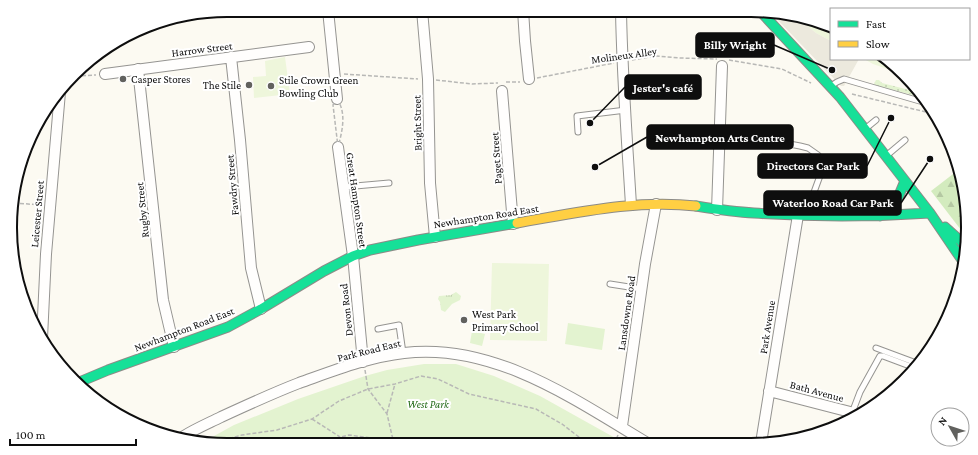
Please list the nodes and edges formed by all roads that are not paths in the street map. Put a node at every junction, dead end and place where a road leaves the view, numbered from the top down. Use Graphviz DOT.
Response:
graph roads {
  1 [pos="329,17"];
  2 [pos="423,17"];
  3 [pos="523,17"];
  4 [pos="621,17"];
  5 [pos="766,17"];
  6 [pos="309,47"];
  7 [pos="231,58"];
  8 [pos="724,62"];
  9 [pos="138,69"];
  10 [pos="104,74"];
  11 [pos="529,80"];
  12 [pos="831,87"];
  13 [pos="502,91"];
  14 [pos="337,99"];
  15 [pos="59,100"];
  16 [pos="919,101"];
  17 [pos="626,110"];
  18 [pos="876,120"];
  19 [pos="864,129"];
  20 [pos="578,132"];
  21 [pos="905,140"];
  22 [pos="779,142"];
  23 [pos="338,147"];
  24 [pos="885,156"];
  25 [pos="905,181"];
  26 [pos="389,183"];
  27 [pos="344,187"];
  28 [pos="656,204"];
  29 [pos="631,205"];
  30 [pos="717,210"];
  31 [pos="930,213"];
  32 [pos="802,215"];
  33 [pos="880,216"];
  34 [pos="513,224"];
  35 [pos="435,237"];
  36 [pos="961,241"];
  37 [pos="959,255"];
  38 [pos="353,256"];
  39 [pos="610,284"];
  40 [pos="642,289"];
  41 [pos="261,310"];
  42 [pos="42,328"];
  43 [pos="378,329"];
  44 [pos="174,347"];
  45 [pos="876,348"];
  46 [pos="403,353"];
  47 [pos="363,362"];
  48 [pos="913,362"];
  49 [pos="909,366"];
  50 [pos="83,380"];
  51 [pos="769,391"];
  52 [pos="856,410"];
  53 [pos="852,412"];
  54 [pos="622,426"];
  55 [pos="188,434"];
  56 [pos="640,438"];
  57 [pos="762,438"];
  1 -- 14 [label="street"];
  2 -- 35 [label="street, Bright Street"];
  3 -- 11 [label="street"];
  4 -- 17 [label="street"];
  5 -- 12 [label="street"];
  6 -- 7 [label="street, Harrow Street"];
  7 -- 9 [label="street, Harrow Street"];
  7 -- 41 [label="street, Fawdry Street"];
  8 -- 30 [label="street"];
  9 -- 10 [label="street, Harrow Street"];
  9 -- 44 [label="street, Rugby Street"];
  12 -- 16 [label="lane"];
  12 -- 19 [label="street"];
  13 -- 34 [label="street, Paget Street"];
  15 -- 42 [label="street, Leicester Street"];
  17 -- 20 [label="lane"];
  17 -- 29 [label="street"];
  18 -- 19 [label="lane"];
  19 -- 24 [label="street"];
  21 -- 24 [label="lane"];
  22 -- 32 [label="lane"];
  23 -- 27 [label="street, Great Hampton Street"];
  24 -- 25 [label="street"];
  25 -- 31 [label="street"];
  25 -- 33 [label="street"];
  26 -- 27 [label="lane"];
  27 -- 38 [label="street, Great Hampton Street"];
  28 -- 29 [label="street, Newhampton Road East"];
  28 -- 30 [label="street, Newhampton Road East"];
  28 -- 40 [label="street, Lansdowne Road"];
  29 -- 34 [label="street, Newhampton Road East"];
  30 -- 32 [label="street, Newhampton Road East"];
  31 -- 33 [label="street, Newhampton Road East"];
  31 -- 36 [label="street"];
  31 -- 37 [label="street"];
  32 -- 33 [label="street, Newhampton Road East"];
  32 -- 51 [label="street, Park Avenue"];
  34 -- 35 [label="street, Newhampton Road East"];
  35 -- 38 [label="street, Newhampton Road East"];
  38 -- 41 [label="street, Newhampton Road East"];
  38 -- 47 [label="street, Devon Road"];
  39 -- 40 [label="lane"];
  40 -- 54 [label="street, Lansdowne Road"];
  41 -- 44 [label="street, Newhampton Road East"];
  43 -- 46 [label="lane"];
  44 -- 50 [label="street, Newhampton Road East"];
  45 -- 48 [label="lane"];
  46 -- 47 [label="street, Park Road East"];
  46 -- 54 [label="street, Park Road East"];
  47 -- 55 [label="street, Park Road East"];
  49 -- 52 [label="lane"];
  51 -- 53 [label="street, Bath Avenue"];
  51 -- 57 [label="street, Park Avenue"];
  54 -- 56 [label="street, Park Road East"];
}
